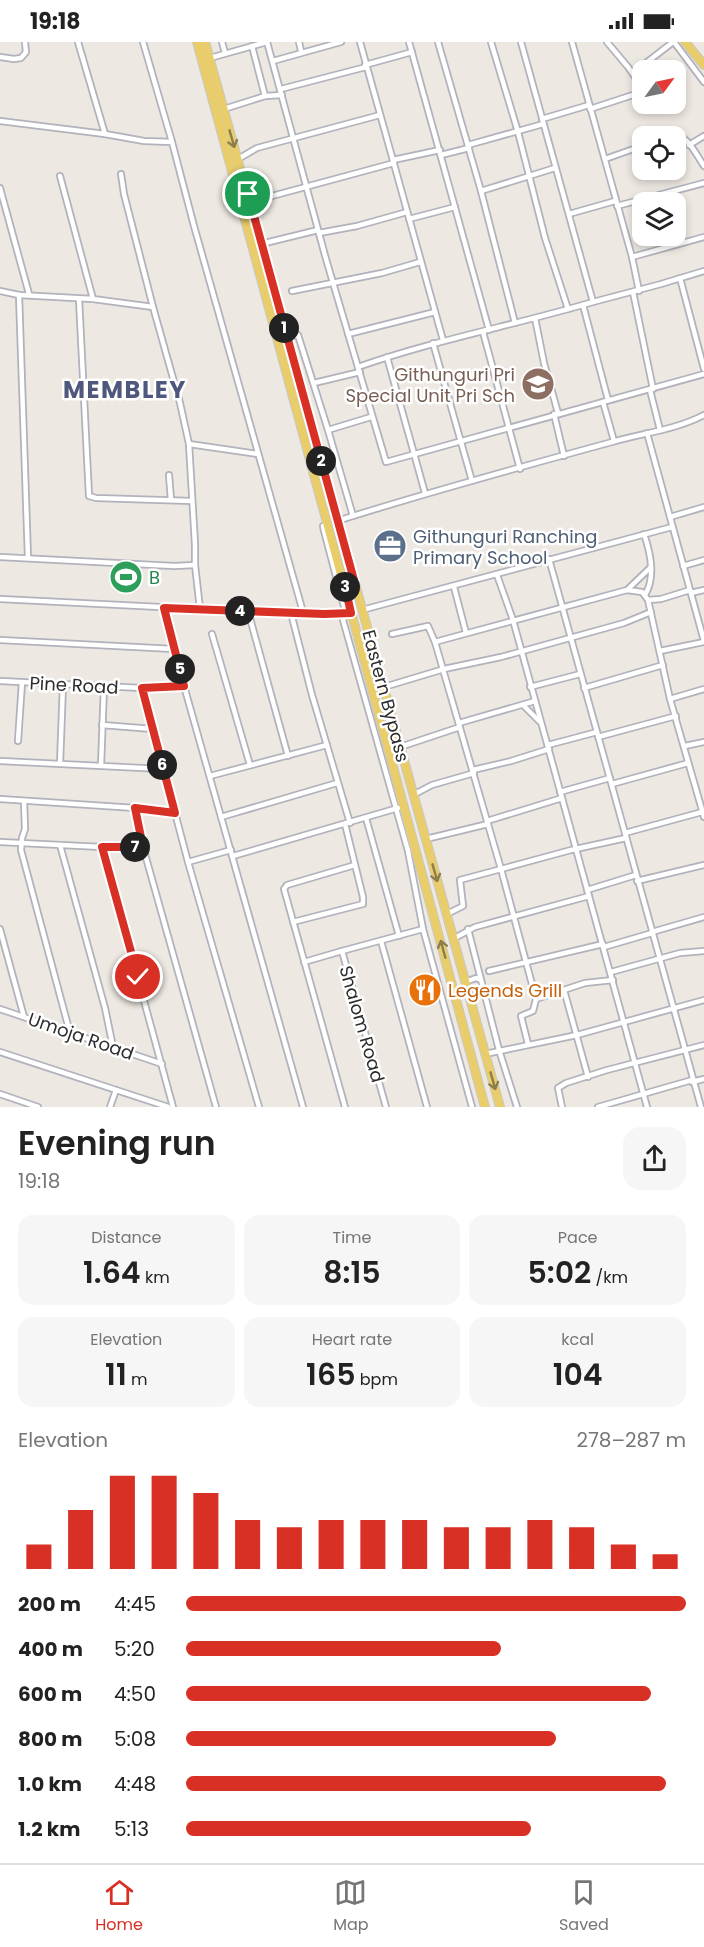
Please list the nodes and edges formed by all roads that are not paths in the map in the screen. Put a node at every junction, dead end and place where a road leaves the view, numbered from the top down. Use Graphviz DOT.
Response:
graph roads {
  1 [pos="26,42"];
  2 [pos="78,42"];
  3 [pos="143,42"];
  4 [pos="197,42"];
  5 [pos="205,42"];
  6 [pos="222,42"];
  7 [pos="267,42"];
  8 [pos="299,42"];
  9 [pos="341,42"];
  10 [pos="360,42"];
  11 [pos="409,42"];
  12 [pos="438,42"];
  13 [pos="491,42"];
  14 [pos="521,42"];
  15 [pos="572,42"];
  16 [pos="606,42"];
  17 [pos="673,42"];
  18 [pos="689,43"];
  19 [pos="252,46"];
  20 [pos="301,51"];
  21 [pos="412,52"];
  22 [pos="225,53"];
  23 [pos="0,57"];
  24 [pos="210,58"];
  25 [pos="650,60"];
  26 [pos="273,61"];
  27 [pos="704,64"];
  28 [pos="366,66"];
  29 [pos="632,72"];
  30 [pos="704,82"];
  31 [pos="281,92"];
  32 [pos="632,95"];
  33 [pos="265,96"];
  34 [pos="589,107"];
  35 [pos="224,109"];
  36 [pos="380,115"];
  37 [pos="0,121"];
  38 [pos="543,121"];
  39 [pos="518,132"];
  40 [pos="105,134"];
  41 [pos="704,136"];
  42 [pos="294,138"];
  43 [pos="686,141"];
  44 [pos="172,142"];
  45 [pos="689,145"];
  46 [pos="468,146"];
  47 [pos="632,150"];
  48 [pos="440,153"];
  49 [pos="238,159"];
  50 [pos="605,159"];
  51 [pos="393,162"];
  52 [pos="704,166"];
  53 [pos="555,168"];
  54 [pos="121,174"];
  55 [pos="60,176"];
  56 [pos="530,176"];
  57 [pos="704,183"];
  58 [pos="307,187"];
  59 [pos="0,188"];
  60 [pos="481,191"];
  61 [pos="250,202"];
  62 [pos="616,203"];
  63 [pos="455,207"];
  64 [pos="407,212"];
  65 [pos="568,214"];
  66 [pos="409,219"];
  67 [pos="319,232"];
  68 [pos="704,237"];
  69 [pos="261,244"];
  70 [pos="633,257"];
  71 [pos="420,262"];
  72 [pos="704,271"];
  73 [pos="680,278"];
  74 [pos="333,283"];
  75 [pos="0,291"];
  76 [pos="292,291"];
  77 [pos="639,291"];
  78 [pos="633,292"];
  79 [pos="29,294"];
  80 [pos="19,295"];
  81 [pos="79,299"];
  82 [pos="93,299"];
  83 [pos="593,302"];
  84 [pos="583,305"];
  85 [pos="153,307"];
  86 [pos="568,309"];
  87 [pos="435,312"];
  88 [pos="535,318"];
  89 [pos="515,323"];
  90 [pos="486,331"];
  91 [pos="348,334"];
  92 [pos="287,338"];
  93 [pos="443,340"];
  94 [pos="433,343"];
  95 [pos="387,357"];
  96 [pos="704,369"];
  97 [pos="359,370"];
  98 [pos="704,374"];
  99 [pos="314,384"];
  100 [pos="652,389"];
  101 [pos="316,391"];
  102 [pos="303,396"];
  103 [pos="605,401"];
  104 [pos="556,414"];
  105 [pos="704,415"];
  106 [pos="372,417"];
  107 [pos="509,428"];
  108 [pos="328,430"];
  109 [pos="660,430"];
  110 [pos="647,433"];
  111 [pos="462,441"];
  112 [pos="614,441"];
  113 [pos="189,444"];
  114 [pos="258,454"];
  115 [pos="414,454"];
  116 [pos="564,456"];
  117 [pos="520,469"];
  118 [pos="169,475"];
  119 [pos="472,481"];
  120 [pos="425,494"];
  121 [pos="171,501"];
  122 [pos="192,501"];
  123 [pos="704,507"];
  124 [pos="353,516"];
  125 [pos="670,517"];
  126 [pos="338,521"];
  127 [pos="329,524"];
  128 [pos="672,527"];
  129 [pos="644,534"];
  130 [pos="0,557"];
  131 [pos="28,558"];
  132 [pos="549,559"];
  133 [pos="704,560"];
  134 [pos="195,565"];
  135 [pos="683,566"];
  136 [pos="651,567"];
  137 [pos="497,575"];
  138 [pos="354,580"];
  139 [pos="344,582"];
  140 [pos="454,587"];
  141 [pos="627,590"];
  142 [pos="704,590"];
  143 [pos="690,592"];
  144 [pos="647,597"];
  145 [pos="0,599"];
  146 [pos="562,606"];
  147 [pos="164,608"];
  148 [pos="200,609"];
  149 [pos="362,610"];
  150 [pos="248,611"];
  151 [pos="303,612"];
  152 [pos="651,612"];
  153 [pos="291,613"];
  154 [pos="349,613"];
  155 [pos="513,620"];
  156 [pos="466,633"];
  157 [pos="212,634"];
  158 [pos="392,634"];
  159 [pos="570,637"];
  160 [pos="0,640"];
  161 [pos="435,642"];
  162 [pos="704,642"];
  163 [pos="174,649"];
  164 [pos="660,651"];
  165 [pos="521,652"];
  166 [pos="663,665"];
  167 [pos="444,669"];
  168 [pos="580,674"];
  169 [pos="370,679"];
  170 [pos="0,681"];
  171 [pos="360,681"];
  172 [pos="22,682"];
  173 [pos="63,684"];
  174 [pos="104,686"];
  175 [pos="184,686"];
  176 [pos="384,687"];
  177 [pos="530,687"];
  178 [pos="142,688"];
  179 [pos="584,688"];
  180 [pos="704,689"];
  181 [pos="670,699"];
  182 [pos="534,701"];
  183 [pos="523,705"];
  184 [pos="676,716"];
  185 [pos="541,723"];
  186 [pos="102,725"];
  187 [pos="460,725"];
  188 [pos="153,729"];
  189 [pos="598,735"];
  190 [pos="18,741"];
  191 [pos="704,742"];
  192 [pos="327,745"];
  193 [pos="685,746"];
  194 [pos="400,747"];
  195 [pos="548,747"];
  196 [pos="288,756"];
  197 [pos="0,761"];
  198 [pos="688,763"];
  199 [pos="60,764"];
  200 [pos="250,765"];
  201 [pos="101,766"];
  202 [pos="163,769"];
  203 [pos="473,772"];
  204 [pos="210,776"];
  205 [pos="610,778"];
  206 [pos="337,783"];
  207 [pos="612,784"];
  208 [pos="704,790"];
  209 [pos="560,792"];
  210 [pos="697,792"];
  211 [pos="413,795"];
  212 [pos="562,798"];
  213 [pos="0,799"];
  214 [pos="24,801"];
  215 [pos="405,806"];
  216 [pos="135,808"];
  217 [pos="396,808"];
  218 [pos="175,813"];
  219 [pos="703,814"];
  220 [pos="221,817"];
  221 [pos="366,818"];
  222 [pos="487,822"];
  223 [pos="347,824"];
  224 [pos="625,836"];
  225 [pos="426,840"];
  226 [pos="0,842"];
  227 [pos="21,844"];
  228 [pos="60,845"];
  229 [pos="102,847"];
  230 [pos="143,847"];
  231 [pos="575,849"];
  232 [pos="231,850"];
  233 [pos="233,856"];
  234 [pos="188,862"];
  235 [pos="355,865"];
  236 [pos="704,865"];
  237 [pos="501,869"];
  238 [pos="636,875"];
  239 [pos="637,882"];
  240 [pos="587,890"];
  241 [pos="589,896"];
  242 [pos="447,914"];
  243 [pos="515,915"];
  244 [pos="704,916"];
  245 [pos="293,922"];
  246 [pos="0,929"];
  247 [pos="423,929"];
  248 [pos="468,929"];
  249 [pos="652,932"];
  250 [pos="399,936"];
  251 [pos="453,939"];
  252 [pos="381,941"];
  253 [pos="603,946"];
  254 [pos="342,951"];
  255 [pos="704,951"];
  256 [pos="660,958"];
  257 [pos="304,962"];
  258 [pos="526,962"];
  259 [pos="489,971"];
  260 [pos="611,972"];
  261 [pos="481,980"];
  262 [pos="613,980"];
  263 [pos="465,982"];
  264 [pos="484,990"];
  265 [pos="564,990"];
  266 [pos="455,995"];
  267 [pos="441,998"];
  268 [pos="470,999"];
  269 [pos="536,999"];
  270 [pos="704,1000"];
  271 [pos="673,1008"];
  272 [pos="0,1009"];
  273 [pos="24,1017"];
  274 [pos="623,1022"];
  275 [pos="70,1033"];
  276 [pos="577,1035"];
  277 [pos="528,1044"];
  278 [pos="704,1045"];
  279 [pos="113,1047"];
  280 [pos="499,1050"];
  281 [pos="684,1051"];
  282 [pos="0,1052"];
  283 [pos="485,1054"];
  284 [pos="634,1063"];
  285 [pos="162,1064"];
  286 [pos="588,1077"];
  287 [pos="704,1079"];
  288 [pos="692,1081"];
  289 [pos="116,1089"];
  290 [pos="0,1094"];
  291 [pos="643,1094"];
  292 [pos="38,1107"];
  293 [pos="110,1107"];
  294 [pos="168,1107"];
  295 [pos="173,1107"];
  296 [pos="216,1107"];
  297 [pos="259,1107"];
  298 [pos="303,1107"];
  299 [pos="345,1107"];
  300 [pos="386,1107"];
  301 [pos="427,1107"];
  302 [pos="472,1107"];
  303 [pos="486,1107"];
  304 [pos="500,1107"];
  305 [pos="517,1107"];
  306 [pos="562,1107"];
  307 [pos="598,1107"];
  308 [pos="647,1107"];
  309 [pos="701,1107"];
  1 -- 23 [label="street"];
  2 -- 40 [label="street"];
  3 -- 44 [label="street"];
  4 -- 127 [label="main road, Eastern Bypass"];
  5 -- 24 [label="main road, Eastern Bypass"];
  6 -- 22 [label="street"];
  7 -- 19 [label="street"];
  7 -- 26 [label="street"];
  8 -- 20 [label="street"];
  9 -- 20 [label="street"];
  10 -- 28 [label="street"];
  11 -- 21 [label="street"];
  12 -- 46 [label="street"];
  13 -- 39 [label="street"];
  14 -- 38 [label="street"];
  15 -- 34 [label="street"];
  16 -- 29 [label="street"];
  17 -- 25 [label="street"];
  17 -- 30 [label="street"];
  18 -- 27 [label="main road"];
  19 -- 22 [label="street"];
  19 -- 33 [label="street"];
  20 -- 26 [label="street"];
  21 -- 28 [label="street"];
  21 -- 48 [label="street"];
  22 -- 24 [label="street"];
  24 -- 35 [label="main road, Eastern Bypass"];
  26 -- 31 [label="street"];
  28 -- 31 [label="street"];
  28 -- 36 [label="street"];
  31 -- 33 [label="street"];
  31 -- 42 [label="street"];
  32 -- 34 [label="street"];
  33 -- 35 [label="street"];
  34 -- 38 [label="street"];
  34 -- 50 [label="street"];
  35 -- 49 [label="main road, Eastern Bypass, one-way"];
  36 -- 42 [label="street"];
  36 -- 51 [label="street"];
  37 -- 40 [label="street"];
  38 -- 39 [label="street"];
  38 -- 53 [label="street"];
  39 -- 46 [label="street"];
  39 -- 56 [label="street"];
  40 -- 44 [label="street"];
  41 -- 45 [label="street"];
  42 -- 49 [label="street"];
  42 -- 58 [label="street"];
  43 -- 45 [label="street"];
  44 -- 114 [label="street"];
  45 -- 52 [label="street"];
  46 -- 48 [label="street"];
  46 -- 60 [label="street"];
  47 -- 50 [label="street"];
  48 -- 51 [label="street"];
  48 -- 63 [label="street"];
  49 -- 61 [label="main road, Eastern Bypass"];
  50 -- 62 [label="street"];
  51 -- 58 [label="street"];
  51 -- 64 [label="street"];
  53 -- 56 [label="street"];
  53 -- 65 [label="street"];
  54 -- 85 [label="street"];
  55 -- 82 [label="street"];
  56 -- 60 [label="street"];
  56 -- 86 [label="street"];
  57 -- 62 [label="street"];
  58 -- 61 [label="street"];
  58 -- 67 [label="street"];
  59 -- 79 [label="street"];
  60 -- 89 [label="street"];
  61 -- 69 [label="main road, Eastern Bypass"];
  62 -- 65 [label="street"];
  62 -- 70 [label="street"];
  63 -- 66 [label="street"];
  63 -- 90 [label="street"];
  64 -- 66 [label="street"];
  64 -- 67 [label="street"];
  65 -- 83 [label="street"];
  66 -- 71 [label="street"];
  67 -- 69 [label="street"];
  67 -- 74 [label="street"];
  68 -- 70 [label="street"];
  69 -- 92 [label="main road, Eastern Bypass"];
  70 -- 77 [label="street"];
  71 -- 74 [label="street"];
  71 -- 87 [label="street"];
  72 -- 73 [label="street"];
  73 -- 77 [label="street"];
  73 -- 96 [label="street"];
  74 -- 76 [label="street"];
  74 -- 91 [label="street"];
  75 -- 80 [label="street"];
  77 -- 78 [label="street"];
  78 -- 83 [label="street"];
  78 -- 100 [label="street"];
  79 -- 80 [label="street"];
  79 -- 81 [label="street"];
  80 -- 131 [label="street"];
  81 -- 82 [label="street"];
  81 -- 121 [label="street"];
  82 -- 85 [label="street"];
  83 -- 84 [label="street"];
  84 -- 86 [label="street"];
  84 -- 103 [label="street"];
  85 -- 113 [label="street"];
  86 -- 88 [label="street"];
  87 -- 91 [label="street"];
  87 -- 93 [label="street"];
  88 -- 89 [label="street"];
  88 -- 104 [label="street"];
  89 -- 90 [label="street"];
  90 -- 93 [label="street"];
  90 -- 107 [label="street"];
  91 -- 97 [label="street"];
  92 -- 99 [label="street"];
  92 -- 102 [label="main road, Eastern Bypass"];
  93 -- 94 [label="street"];
  94 -- 95 [label="street"];
  94 -- 111 [label="street"];
  95 -- 97 [label="street"];
  95 -- 115 [label="street"];
  97 -- 99 [label="street"];
  97 -- 106 [label="street"];
  98 -- 100 [label="street"];
  99 -- 101 [label="street"];
  100 -- 103 [label="street"];
  100 -- 109 [label="street"];
  101 -- 102 [label="street"];
  101 -- 108 [label="street"];
  102 -- 126 [label="main road, Eastern Bypass"];
  103 -- 104 [label="street"];
  103 -- 112 [label="street"];
  104 -- 107 [label="street"];
  104 -- 116 [label="street"];
  105 -- 109 [label="street"];
  106 -- 108 [label="street"];
  106 -- 115 [label="street"];
  107 -- 111 [label="street"];
  107 -- 117 [label="street"];
  108 -- 124 [label="street"];
  109 -- 110 [label="street"];
  110 -- 112 [label="street"];
  110 -- 125 [label="street"];
  111 -- 115 [label="street"];
  111 -- 119 [label="street"];
  112 -- 116 [label="street"];
  113 -- 114 [label="street"];
  113 -- 122 [label="street"];
  114 -- 151 [label="street"];
  115 -- 120 [label="street"];
  116 -- 117 [label="street"];
  117 -- 119 [label="street"];
  118 -- 121 [label="street"];
  119 -- 120 [label="street"];
  120 -- 124 [label="street"];
  121 -- 122 [label="street"];
  122 -- 134 [label="street"];
  123 -- 125 [label="street"];
  124 -- 126 [label="street"];
  125 -- 128 [label="street"];
  126 -- 138 [label="main road, Eastern Bypass"];
  127 -- 139 [label="main road, Eastern Bypass"];
  127 -- 154 [label="street"];
  128 -- 129 [label="street"];
  128 -- 135 [label="street"];
  129 -- 132 [label="street"];
  129 -- 136 [label="street"];
  130 -- 131 [label="street"];
  131 -- 134 [label="street"];
  132 -- 137 [label="street"];
  132 -- 146 [label="street"];
  133 -- 135 [label="street"];
  134 -- 148 [label="street"];
  135 -- 143 [label="street"];
  136 -- 141 [label="street"];
  136 -- 144 [label="street"];
  137 -- 140 [label="street"];
  137 -- 155 [label="street"];
  138 -- 139 [label="main road"];
  138 -- 149 [label="main road, Eastern Bypass"];
  139 -- 154 [label="main road, Eastern Bypass"];
  140 -- 149 [label="street"];
  140 -- 156 [label="street"];
  141 -- 144 [label="street"];
  141 -- 146 [label="street"];
  142 -- 143 [label="street"];
  143 -- 144 [label="street"];
  143 -- 162 [label="street"];
  144 -- 152 [label="street"];
  145 -- 147 [label="street"];
  146 -- 155 [label="street"];
  146 -- 159 [label="street"];
  147 -- 148 [label="street"];
  147 -- 163 [label="street"];
  148 -- 150 [label="street"];
  149 -- 176 [label="main road, Eastern Bypass"];
  150 -- 153 [label="street"];
  150 -- 196 [label="street"];
  151 -- 153 [label="street"];
  151 -- 154 [label="street"];
  152 -- 159 [label="street"];
  152 -- 164 [label="street"];
  153 -- 192 [label="street"];
  154 -- 169 [label="main road, Eastern Bypass"];
  154 -- 171 [label="street"];
  155 -- 156 [label="street"];
  155 -- 165 [label="street"];
  156 -- 161 [label="street"];
  157 -- 200 [label="street"];
  158 -- 161 [label="street"];
  159 -- 165 [label="street"];
  159 -- 168 [label="street"];
  160 -- 163 [label="street"];
  161 -- 167 [label="street"];
  162 -- 164 [label="street"];
  163 -- 175 [label="street"];
  164 -- 166 [label="street"];
  165 -- 167 [label="street"];
  165 -- 177 [label="street"];
  166 -- 179 [label="street"];
  166 -- 181 [label="street"];
  167 -- 176 [label="street"];
  167 -- 187 [label="street"];
  168 -- 177 [label="street"];
  168 -- 179 [label="street"];
  169 -- 171 [label="street"];
  169 -- 215 [label="main road, Eastern Bypass"];
  170 -- 172 [label="street, Pine Road"];
  171 -- 217 [label="street"];
  172 -- 173 [label="street, Pine Road"];
  172 -- 190 [label="street"];
  173 -- 174 [label="street, Pine Road"];
  173 -- 199 [label="street"];
  174 -- 178 [label="street, Pine Road"];
  174 -- 186 [label="street"];
  175 -- 178 [label="street, Pine Road"];
  175 -- 204 [label="street"];
  176 -- 194 [label="main road, Eastern Bypass"];
  177 -- 182 [label="street"];
  178 -- 188 [label="street"];
  179 -- 189 [label="street"];
  180 -- 181 [label="street"];
  181 -- 184 [label="street"];
  182 -- 183 [label="street"];
  182 -- 185 [label="street"];
  183 -- 185 [label="street"];
  183 -- 187 [label="street"];
  184 -- 189 [label="street"];
  184 -- 193 [label="street"];
  185 -- 195 [label="street"];
  186 -- 188 [label="street"];
  186 -- 201 [label="street"];
  187 -- 194 [label="street"];
  187 -- 203 [label="street"];
  188 -- 202 [label="street"];
  189 -- 195 [label="street"];
  189 -- 205 [label="street"];
  191 -- 193 [label="street"];
  192 -- 196 [label="street"];
  192 -- 206 [label="street"];
  193 -- 198 [label="street"];
  194 -- 211 [label="main road, Eastern Bypass"];
  195 -- 203 [label="street"];
  195 -- 209 [label="street"];
  196 -- 200 [label="street"];
  197 -- 199 [label="street"];
  198 -- 207 [label="street"];
  198 -- 210 [label="street"];
  199 -- 201 [label="street"];
  200 -- 204 [label="street"];
  201 -- 202 [label="street"];
  202 -- 218 [label="street"];
  203 -- 211 [label="street"];
  203 -- 222 [label="street"];
  204 -- 220 [label="street"];
  205 -- 207 [label="street"];
  205 -- 209 [label="street"];
  206 -- 220 [label="street"];
  206 -- 223 [label="street"];
  207 -- 224 [label="street"];
  208 -- 210 [label="street"];
  209 -- 212 [label="street"];
  210 -- 219 [label="street"];
  211 -- 225 [label="main road, Eastern Bypass"];
  212 -- 222 [label="street"];
  212 -- 231 [label="street"];
  213 -- 214 [label="street"];
  214 -- 216 [label="street"];
  214 -- 227 [label="street"];
  215 -- 217 [label="street"];
  266 -- 215 [label="main road, Eastern Bypass, one-way"];
  216 -- 218 [label="street"];
  216 -- 230 [label="street"];
  217 -- 221 [label="street"];
  217 -- 247 [label="street"];
  218 -- 234 [label="street"];
  219 -- 224 [label="street"];
  220 -- 232 [label="street"];
  221 -- 223 [label="street"];
  221 -- 250 [label="street"];
  222 -- 225 [label="street"];
  222 -- 237 [label="street"];
  223 -- 233 [label="street"];
  223 -- 235 [label="street"];
  224 -- 231 [label="street"];
  224 -- 238 [label="street"];
  225 -- 242 [label="main road, Eastern Bypass, one-way"];
  226 -- 227 [label="street"];
  227 -- 228 [label="street"];
  227 -- 275 [label="street"];
  228 -- 229 [label="street"];
  228 -- 279 [label="street"];
  229 -- 230 [label="street"];
  229 -- 285 [label="street"];
  230 -- 296 [label="street"];
  231 -- 237 [label="street"];
  231 -- 240 [label="street"];
  232 -- 233 [label="street"];
  232 -- 234 [label="street"];
  233 -- 298 [label="street"];
  234 -- 297 [label="street"];
  235 -- 245 [label="street"];
  235 -- 245 [label="street"];
  236 -- 239 [label="street"];
  237 -- 242 [label="street"];
  237 -- 243 [label="street"];
  238 -- 239 [label="street"];
  238 -- 240 [label="street"];
  239 -- 249 [label="street"];
  240 -- 241 [label="street"];
  241 -- 243 [label="street"];
  241 -- 253 [label="street"];
  242 -- 251 [label="main road, Eastern Bypass"];
  243 -- 248 [label="street"];
  243 -- 258 [label="street"];
  244 -- 249 [label="street"];
  245 -- 257 [label="street"];
  246 -- 273 [label="street"];
  247 -- 250 [label="street, Shalom Road"];
  247 -- 267 [label="street"];
  248 -- 251 [label="street"];
  248 -- 261 [label="street"];
  249 -- 253 [label="street"];
  249 -- 256 [label="street"];
  250 -- 252 [label="street, Shalom Road"];
  251 -- 263 [label="main road, Eastern Bypass"];
  252 -- 254 [label="street, Shalom Road"];
  252 -- 301 [label="street"];
  253 -- 258 [label="street"];
  253 -- 260 [label="street"];
  254 -- 257 [label="street"];
  254 -- 300 [label="street, Shalom Road"];
  255 -- 256 [label="street"];
  256 -- 260 [label="street"];
  256 -- 271 [label="street"];
  257 -- 299 [label="street"];
  258 -- 259 [label="street"];
  258 -- 269 [label="street"];
  260 -- 262 [label="street"];
  261 -- 263 [label="street"];
  261 -- 264 [label="street"];
  262 -- 265 [label="street"];
  262 -- 274 [label="street"];
  263 -- 268 [label="main road, Eastern Bypass"];
  264 -- 268 [label="street"];
  264 -- 280 [label="street"];
  265 -- 269 [label="street"];
  265 -- 276 [label="street"];
  266 -- 267 [label="street"];
  266 -- 303 [label="main road, Eastern Bypass"];
  267 -- 302 [label="street"];
  268 -- 283 [label="main road, Eastern Bypass"];
  269 -- 277 [label="street"];
  270 -- 271 [label="street"];
  271 -- 274 [label="street"];
  271 -- 281 [label="street"];
  272 -- 273 [label="street, Umoja Road"];
  273 -- 275 [label="street, Umoja Road"];
  274 -- 276 [label="street"];
  274 -- 284 [label="street"];
  275 -- 279 [label="street, Umoja Road"];
  276 -- 277 [label="street"];
  276 -- 286 [label="street"];
  277 -- 280 [label="street"];
  278 -- 281 [label="street"];
  279 -- 285 [label="street, Umoja Road"];
  280 -- 283 [label="street"];
  280 -- 305 [label="street"];
  281 -- 284 [label="street"];
  281 -- 288 [label="street"];
  282 -- 289 [label="street"];
  283 -- 304 [label="main road, Eastern Bypass, one-way"];
  284 -- 286 [label="street"];
  284 -- 291 [label="street"];
  285 -- 295 [label="street"];
  286 -- 306 [label="street"];
  287 -- 288 [label="street"];
  288 -- 291 [label="street"];
  288 -- 309 [label="street"];
  289 -- 293 [label="street"];
  289 -- 294 [label="street"];
  290 -- 292 [label="street"];
  291 -- 307 [label="street"];
  291 -- 308 [label="street"];
}
